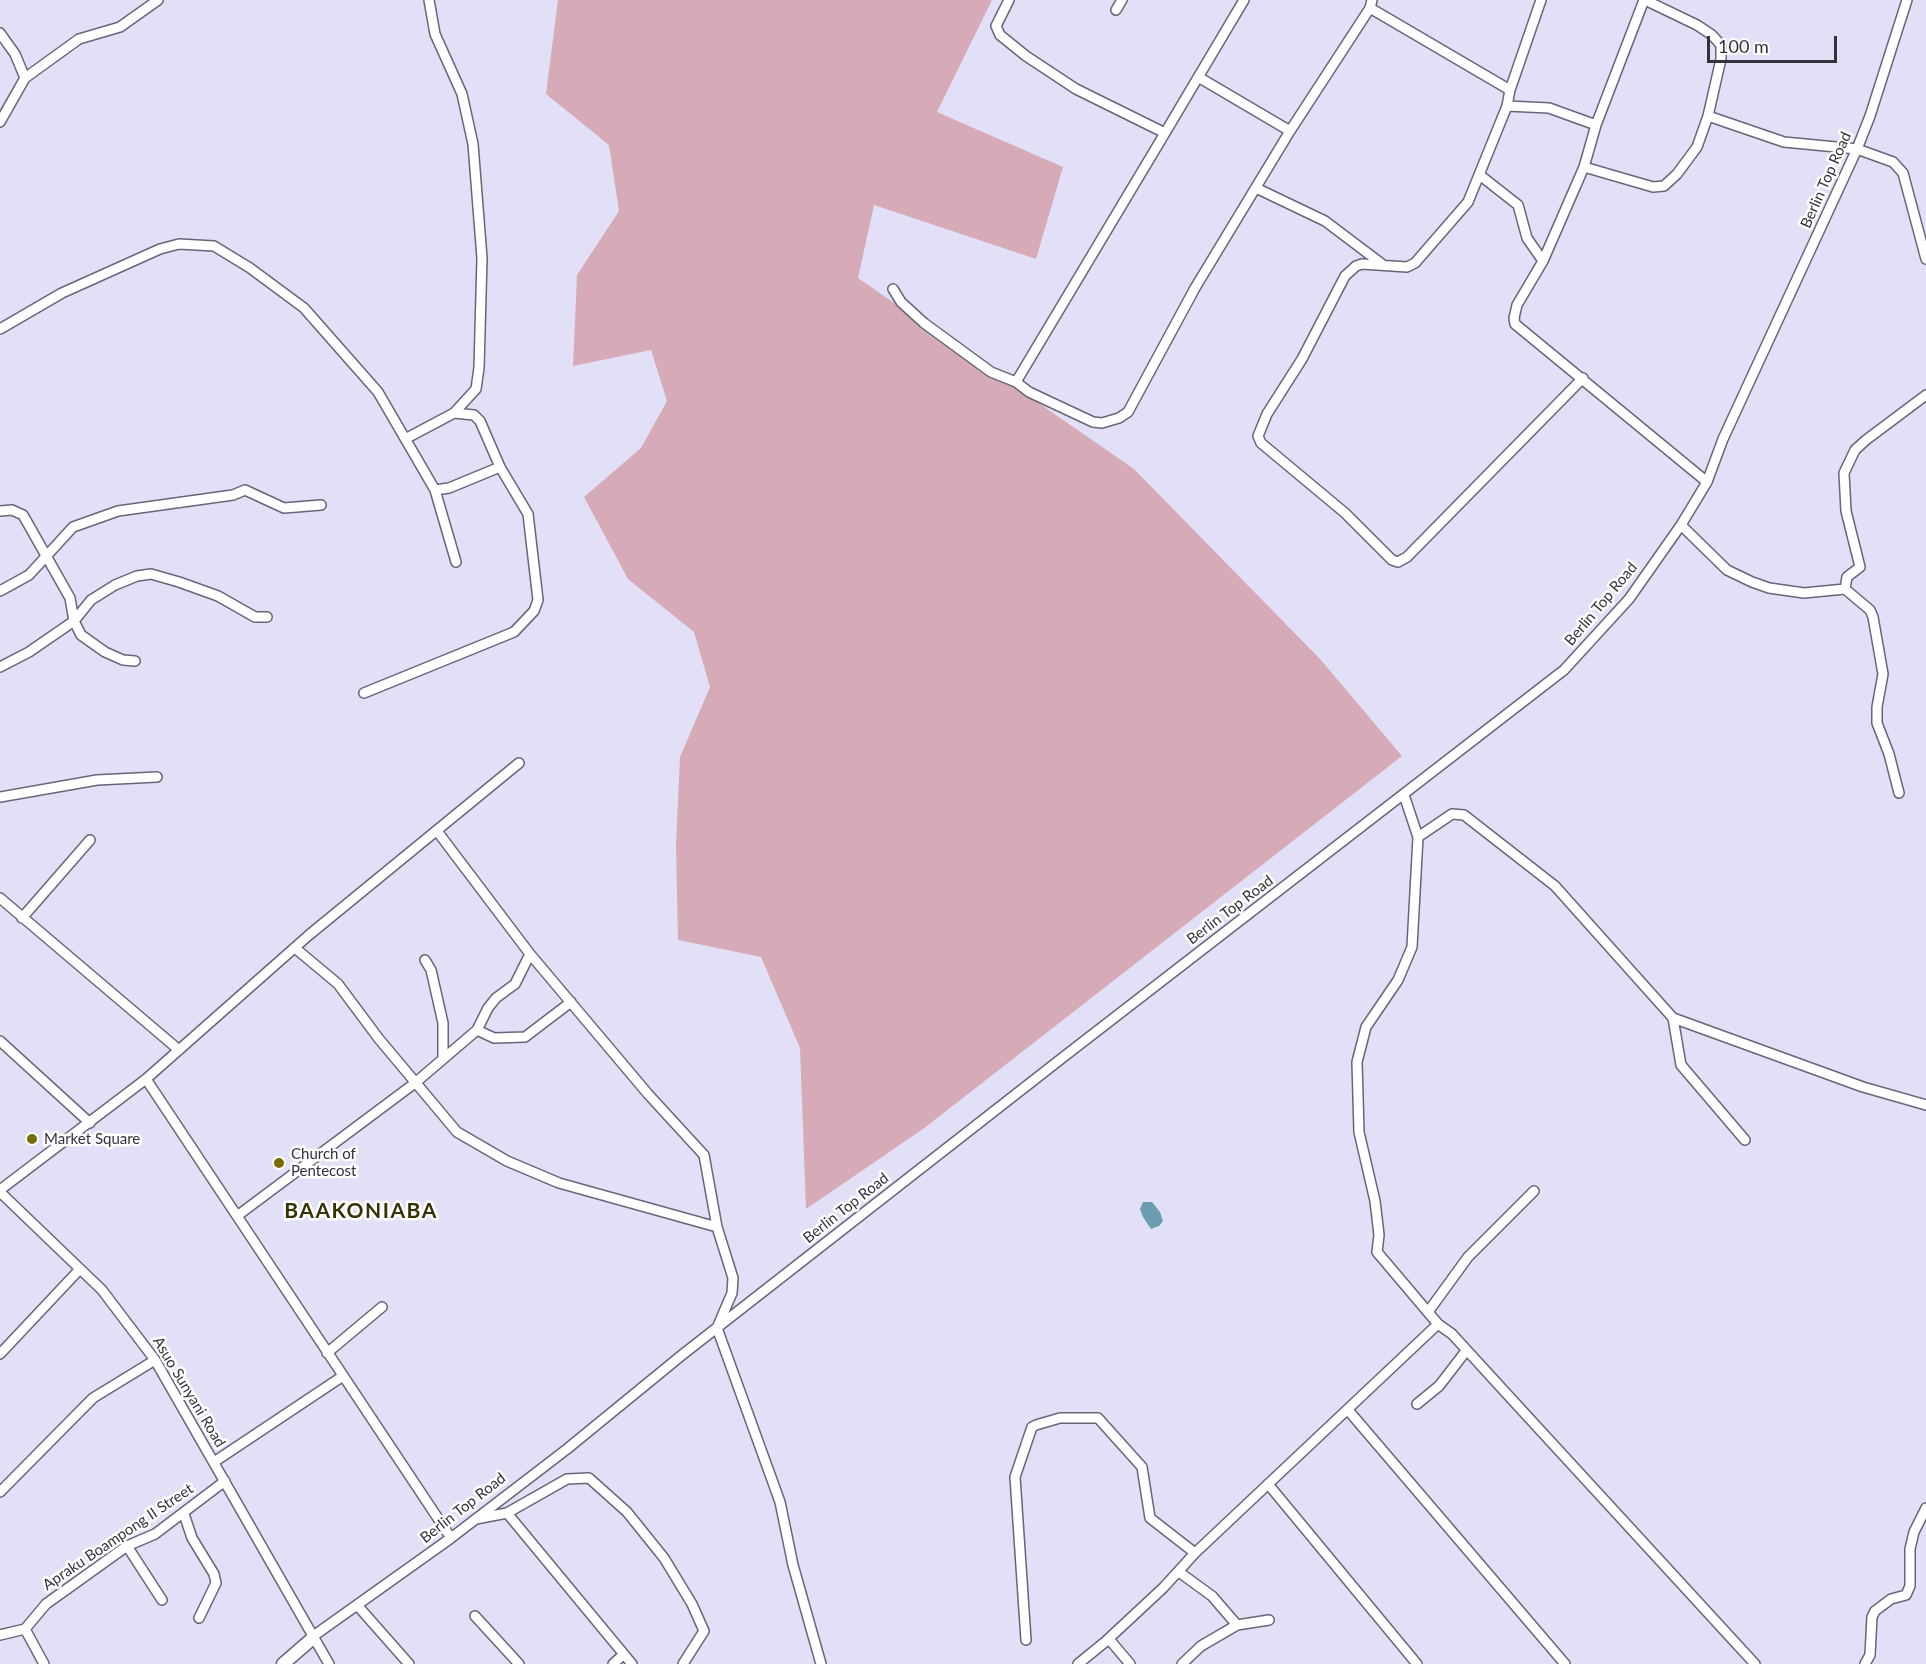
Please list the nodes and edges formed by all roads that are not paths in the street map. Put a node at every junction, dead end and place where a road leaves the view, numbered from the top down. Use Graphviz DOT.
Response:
graph roads {
  1 [pos="158,0"];
  2 [pos="429,0"];
  3 [pos="1009,0"];
  4 [pos="1122,0"];
  5 [pos="1244,0"];
  6 [pos="1541,0"];
  7 [pos="1644,0"];
  8 [pos="1907,0"];
  9 [pos="1371,4"];
  10 [pos="1116,10"];
  11 [pos="0,33"];
  12 [pos="25,78"];
  13 [pos="1200,78"];
  14 [pos="1510,90"];
  15 [pos="1507,106"];
  16 [pos="1708,116"];
  17 [pos="0,122"];
  18 [pos="1596,125"];
  19 [pos="1290,131"];
  20 [pos="1165,133"];
  21 [pos="1857,149"];
  22 [pos="1584,166"];
  23 [pos="1481,176"];
  24 [pos="1256,188"];
  25 [pos="1926,260"];
  26 [pos="1543,261"];
  27 [pos="1382,264"];
  28 [pos="893,289"];
  29 [pos="0,329"];
  30 [pos="1583,378"];
  31 [pos="1017,382"];
  32 [pos="1926,395"];
  33 [pos="454,412"];
  34 [pos="407,438"];
  35 [pos="500,467"];
  36 [pos="1707,482"];
  37 [pos="435,490"];
  38 [pos="321,505"];
  39 [pos="0,511"];
  40 [pos="1681,525"];
  41 [pos="45,557"];
  42 [pos="456,562"];
  43 [pos="1845,589"];
  44 [pos="0,591"];
  45 [pos="267,617"];
  46 [pos="74,621"];
  47 [pos="135,661"];
  48 [pos="0,667"];
  49 [pos="364,693"];
  50 [pos="519,762"];
  51 [pos="157,777"];
  52 [pos="1899,793"];
  53 [pos="1404,795"];
  54 [pos="0,797"];
  55 [pos="437,831"];
  56 [pos="1418,837"];
  57 [pos="90,840"];
  58 [pos="0,898"];
  59 [pos="22,918"];
  60 [pos="295,948"];
  61 [pos="530,954"];
  62 [pos="425,960"];
  63 [pos="571,1002"];
  64 [pos="1673,1018"];
  65 [pos="477,1030"];
  66 [pos="0,1041"];
  67 [pos="179,1050"];
  68 [pos="443,1057"];
  69 [pos="146,1079"];
  70 [pos="415,1083"];
  71 [pos="1926,1105"];
  72 [pos="90,1123"];
  73 [pos="1746,1140"];
  74 [pos="0,1191"];
  75 [pos="1534,1191"];
  76 [pos="237,1216"];
  77 [pos="717,1227"];
  78 [pos="80,1269"];
  79 [pos="382,1307"];
  80 [pos="1428,1312"];
  81 [pos="1438,1324"];
  82 [pos="717,1328"];
  83 [pos="1466,1351"];
  84 [pos="327,1353"];
  85 [pos="0,1354"];
  86 [pos="155,1360"];
  87 [pos="343,1376"];
  88 [pos="1417,1404"];
  89 [pos="1348,1410"];
  90 [pos="214,1462"];
  91 [pos="225,1481"];
  92 [pos="1268,1484"];
  93 [pos="0,1492"];
  94 [pos="1926,1508"];
  95 [pos="507,1513"];
  96 [pos="184,1514"];
  97 [pos="474,1519"];
  98 [pos="1926,1524"];
  99 [pos="1914,1532"];
  100 [pos="451,1538"];
  101 [pos="127,1546"];
  102 [pos="1195,1553"];
  103 [pos="1179,1572"];
  104 [pos="162,1600"];
  105 [pos="357,1605"];
  106 [pos="475,1616"];
  107 [pos="199,1618"];
  108 [pos="1269,1620"];
  109 [pos="1237,1625"];
  110 [pos="25,1629"];
  111 [pos="0,1635"];
  112 [pos="313,1638"];
  113 [pos="1109,1639"];
  114 [pos="1026,1640"];
  115 [pos="623,1655"];
  116 [pos="44,1664"];
  117 [pos="284,1664"];
  118 [pos="329,1664"];
  119 [pos="409,1664"];
  120 [pos="519,1664"];
  121 [pos="613,1664"];
  122 [pos="632,1664"];
  123 [pos="683,1664"];
  124 [pos="821,1664"];
  125 [pos="1077,1664"];
  126 [pos="1131,1664"];
  127 [pos="1182,1664"];
  128 [pos="1417,1664"];
  129 [pos="1565,1664"];
  130 [pos="1755,1664"];
  131 [pos="1865,1664"];
  1 -- 12 [label="street"];
  2 -- 33 [label="street"];
  3 -- 20 [label="street"];
  4 -- 10 [label="street"];
  5 -- 13 [label="street"];
  6 -- 14 [label="street"];
  7 -- 16 [label="street"];
  7 -- 18 [label="street"];
  8 -- 21 [label="street, Berlin Top Road"];
  9 -- 14 [label="street"];
  9 -- 19 [label="street"];
  11 -- 12 [label="street"];
  12 -- 17 [label="street"];
  13 -- 19 [label="street"];
  13 -- 20 [label="street"];
  14 -- 15 [label="street"];
  15 -- 18 [label="street"];
  15 -- 23 [label="street"];
  16 -- 21 [label="street"];
  16 -- 22 [label="street"];
  18 -- 22 [label="street"];
  19 -- 24 [label="street"];
  20 -- 31 [label="street"];
  21 -- 25 [label="street"];
  21 -- 36 [label="street, Berlin Top Road"];
  22 -- 26 [label="street"];
  23 -- 26 [label="street"];
  23 -- 27 [label="street"];
  24 -- 27 [label="street"];
  24 -- 31 [label="street"];
  26 -- 30 [label="street"];
  27 -- 30 [label="street"];
  28 -- 31 [label="street"];
  29 -- 34 [label="street"];
  30 -- 36 [label="street"];
  32 -- 43 [label="street"];
  33 -- 34 [label="street"];
  33 -- 35 [label="street"];
  34 -- 37 [label="street"];
  35 -- 37 [label="street"];
  35 -- 49 [label="street"];
  36 -- 40 [label="street, Berlin Top Road"];
  37 -- 42 [label="street"];
  38 -- 41 [label="street"];
  39 -- 41 [label="street"];
  40 -- 43 [label="street"];
  40 -- 53 [label="street, Berlin Top Road"];
  41 -- 44 [label="street"];
  41 -- 46 [label="street"];
  43 -- 52 [label="street"];
  45 -- 46 [label="street"];
  46 -- 47 [label="street"];
  46 -- 48 [label="street"];
  50 -- 55 [label="street"];
  51 -- 54 [label="street"];
  53 -- 56 [label="street"];
  53 -- 82 [label="street, Berlin Top Road"];
  55 -- 60 [label="street"];
  55 -- 61 [label="street"];
  56 -- 64 [label="street"];
  56 -- 80 [label="street"];
  57 -- 59 [label="street"];
  58 -- 59 [label="street"];
  59 -- 67 [label="street"];
  60 -- 67 [label="street"];
  60 -- 70 [label="street"];
  61 -- 63 [label="street"];
  61 -- 65 [label="street"];
  62 -- 68 [label="street"];
  63 -- 65 [label="street"];
  63 -- 77 [label="street"];
  64 -- 71 [label="street"];
  64 -- 73 [label="street"];
  65 -- 68 [label="street"];
  66 -- 72 [label="street"];
  67 -- 69 [label="street"];
  68 -- 70 [label="street"];
  69 -- 72 [label="street"];
  69 -- 76 [label="street"];
  70 -- 76 [label="street"];
  70 -- 77 [label="street"];
  72 -- 74 [label="street"];
  74 -- 78 [label="street, Asuo Sunyani Road"];
  75 -- 80 [label="street"];
  76 -- 84 [label="street"];
  77 -- 82 [label="street"];
  78 -- 85 [label="street"];
  78 -- 86 [label="street, Asuo Sunyani Road"];
  79 -- 84 [label="street"];
  80 -- 81 [label="street"];
  81 -- 83 [label="street"];
  81 -- 89 [label="street"];
  82 -- 97 [label="street, Berlin Top Road"];
  82 -- 124 [label="street"];
  83 -- 88 [label="street"];
  83 -- 130 [label="street"];
  84 -- 87 [label="street"];
  86 -- 90 [label="street, Asuo Sunyani Road"];
  86 -- 93 [label="street"];
  87 -- 90 [label="street"];
  87 -- 100 [label="street"];
  89 -- 92 [label="street"];
  89 -- 129 [label="street"];
  90 -- 91 [label="street, Asuo Sunyani Road"];
  91 -- 96 [label="street, Apraku Boampong II Street"];
  91 -- 112 [label="street, Asuo Sunyani Road"];
  92 -- 102 [label="street"];
  92 -- 128 [label="street"];
  94 -- 99 [label="street"];
  95 -- 97 [label="street"];
  95 -- 115 [label="street"];
  95 -- 123 [label="street"];
  96 -- 101 [label="street, Apraku Boampong II Street"];
  96 -- 107 [label="street"];
  97 -- 100 [label="street, Berlin Top Road"];
  98 -- 99 [label="street"];
  99 -- 131 [label="street"];
  100 -- 105 [label="street, Berlin Top Road"];
  101 -- 104 [label="street"];
  101 -- 110 [label="street, Apraku Boampong II Street"];
  102 -- 103 [label="street"];
  102 -- 114 [label="street"];
  103 -- 109 [label="street"];
  103 -- 113 [label="street"];
  105 -- 112 [label="street, Berlin Top Road"];
  105 -- 119 [label="street"];
  106 -- 120 [label="street"];
  108 -- 109 [label="street"];
  109 -- 127 [label="street"];
  110 -- 111 [label="street"];
  110 -- 116 [label="street"];
  112 -- 117 [label="street, Berlin Top Road"];
  112 -- 118 [label="street, Asuo Sunyani Road"];
  113 -- 125 [label="street"];
  113 -- 126 [label="street"];
  115 -- 121 [label="street"];
  115 -- 122 [label="street"];
}
